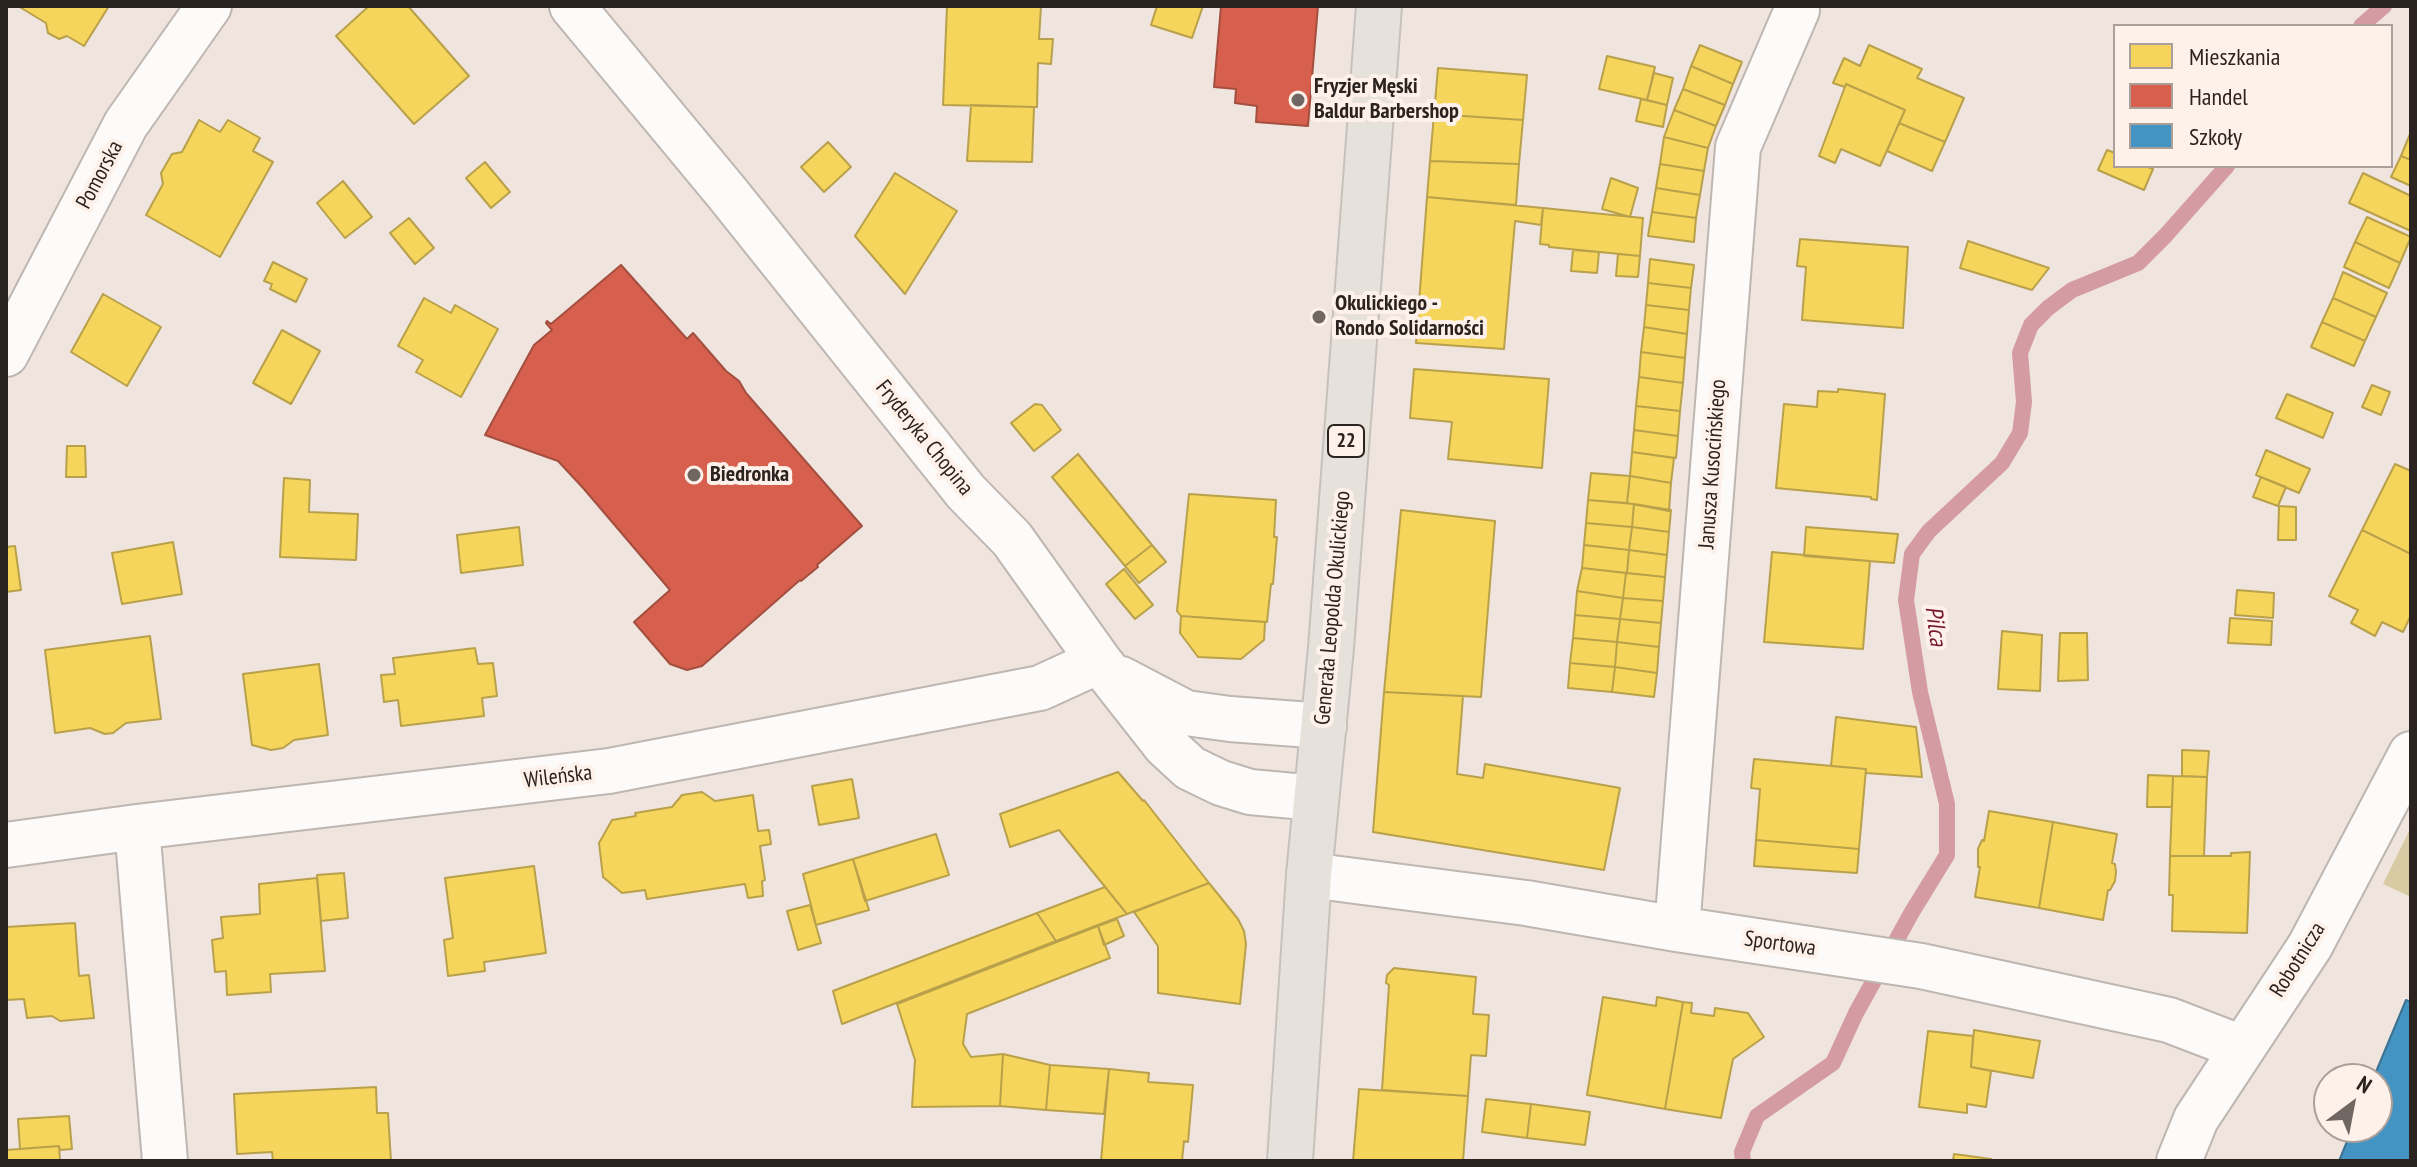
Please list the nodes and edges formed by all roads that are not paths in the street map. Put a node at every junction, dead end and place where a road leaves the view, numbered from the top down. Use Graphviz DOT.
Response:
graph roads {
  1 [pos="209,6"];
  2 [pos="572,6"];
  3 [pos="1379,6"];
  4 [pos="1797,10"];
  5 [pos="6,354"];
  6 [pos="1106,668"];
  7 [pos="1324,726"];
  8 [pos="2411,754"];
  9 [pos="1316,798"];
  10 [pos="137,827"];
  11 [pos="6,845"];
  12 [pos="1309,875"];
  13 [pos="1677,929"];
  14 [pos="2242,1048"];
  15 [pos="165,1161"];
  16 [pos="1290,1161"];
  17 [pos="2179,1161"];
  1 -- 5 [label="street, Pomorska"];
  2 -- 6 [label="street, Fryderyka Chopina"];
  3 -- 7 [label="main road, Generała Leopolda Okulickiego / 22"];
  4 -- 13 [label="street, Janusza Kusocińskiego"];
  6 -- 7 [label="street"];
  6 -- 9 [label="street, Fryderyka Chopina"];
  6 -- 10 [label="street, Wileńska"];
  7 -- 9 [label="main road, Generała Leopolda Okulickiego / 22"];
  8 -- 14 [label="street, Robotnicza"];
  9 -- 12 [label="main road, Generała Leopolda Okulickiego / 22"];
  10 -- 11 [label="street, Wileńska"];
  10 -- 15 [label="street"];
  12 -- 13 [label="street, Sportowa"];
  12 -- 16 [label="main road, Generała Leopolda Okulickiego / 22"];
  13 -- 14 [label="street, Sportowa"];
  14 -- 17 [label="street, Robotnicza"];
}
